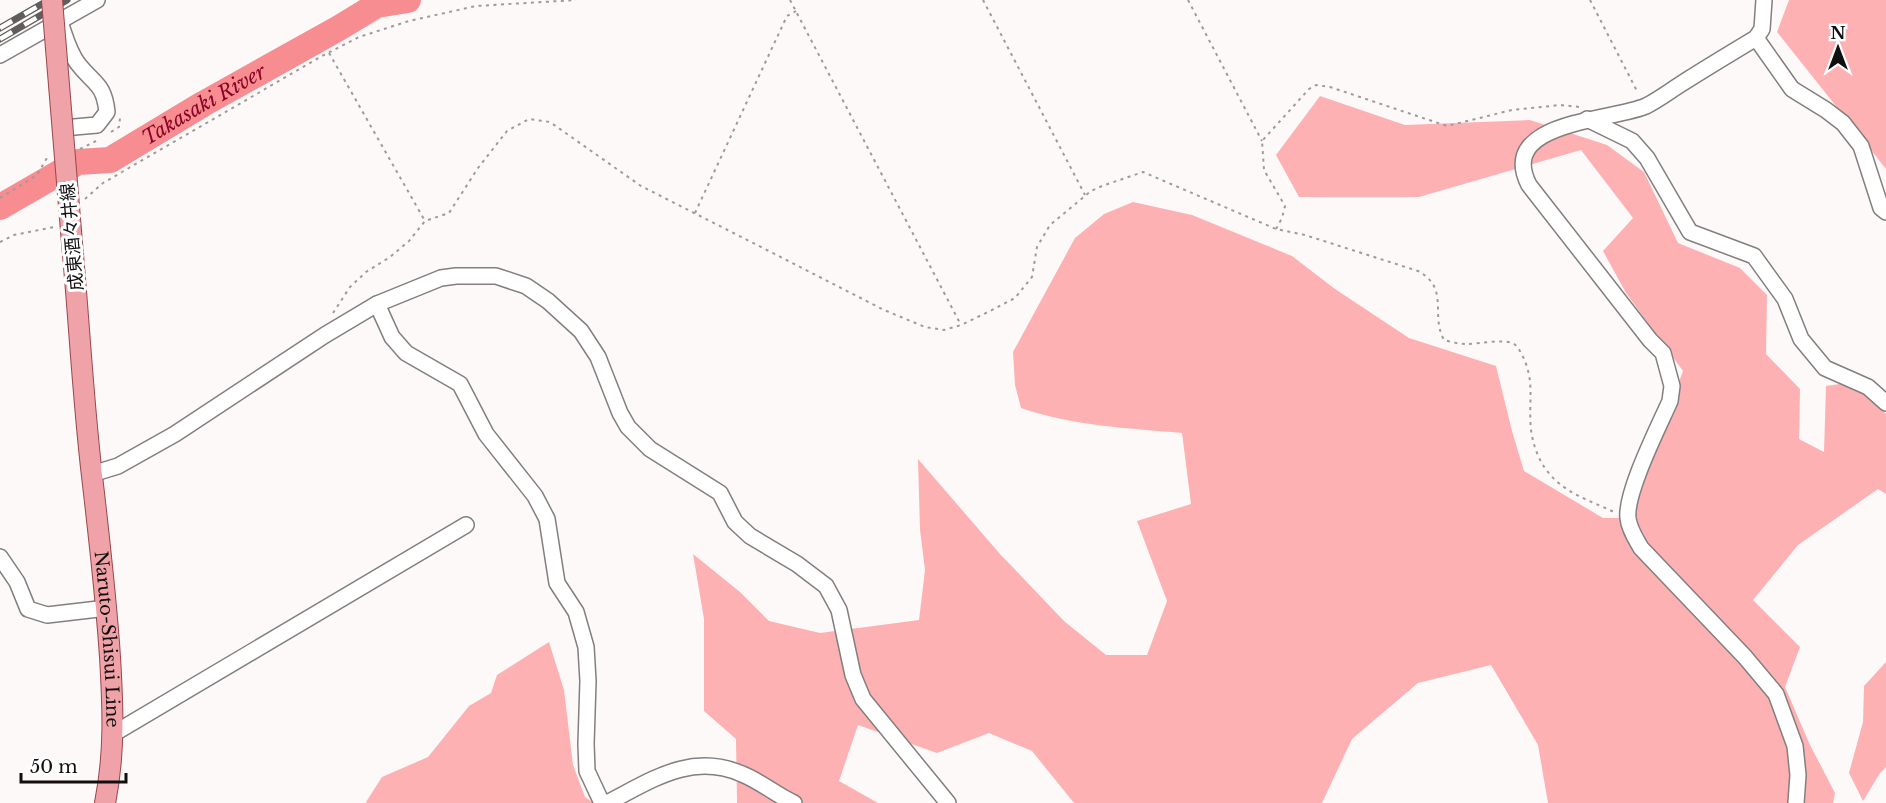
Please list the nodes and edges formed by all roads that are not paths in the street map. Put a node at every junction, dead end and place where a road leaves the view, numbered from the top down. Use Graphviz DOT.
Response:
graph roads {
  1 [pos="52,0"];
  2 [pos="97,0"];
  3 [pos="1764,0"];
  4 [pos="60,22"];
  5 [pos="1756,38"];
  6 [pos="0,55"];
  7 [pos="1585,113"];
  8 [pos="63,128"];
  9 [pos="1886,212"];
  10 [pos="377,304"];
  11 [pos="1886,403"];
  12 [pos="92,474"];
  13 [pos="466,525"];
  14 [pos="0,557"];
  15 [pos="107,608"];
  16 [pos="113,734"];
  17 [pos="105,803"];
  18 [pos="602,803"];
  19 [pos="607,803"];
  20 [pos="794,803"];
  21 [pos="948,803"];
  22 [pos="1796,803"];
  1 -- 8 [label="main road, 成東酒々井線, bridge"];
  2 -- 4 [label="street"];
  3 -- 5 [label="street"];
  4 -- 6 [label="street"];
  4 -- 8 [label="street"];
  5 -- 7 [label="street"];
  5 -- 9 [label="street"];
  7 -- 11 [label="street"];
  7 -- 22 [label="street"];
  8 -- 12 [label="main road, 成東酒々井線, bridge"];
  10 -- 12 [label="street"];
  10 -- 18 [label="street"];
  10 -- 21 [label="street"];
  12 -- 15 [label="main road, Naruto-Shisui Line"];
  13 -- 16 [label="street"];
  14 -- 15 [label="street"];
  15 -- 16 [label="main road, Naruto-Shisui Line"];
  16 -- 17 [label="main road, Naruto-Shisui Line"];
  19 -- 20 [label="street"];
}
